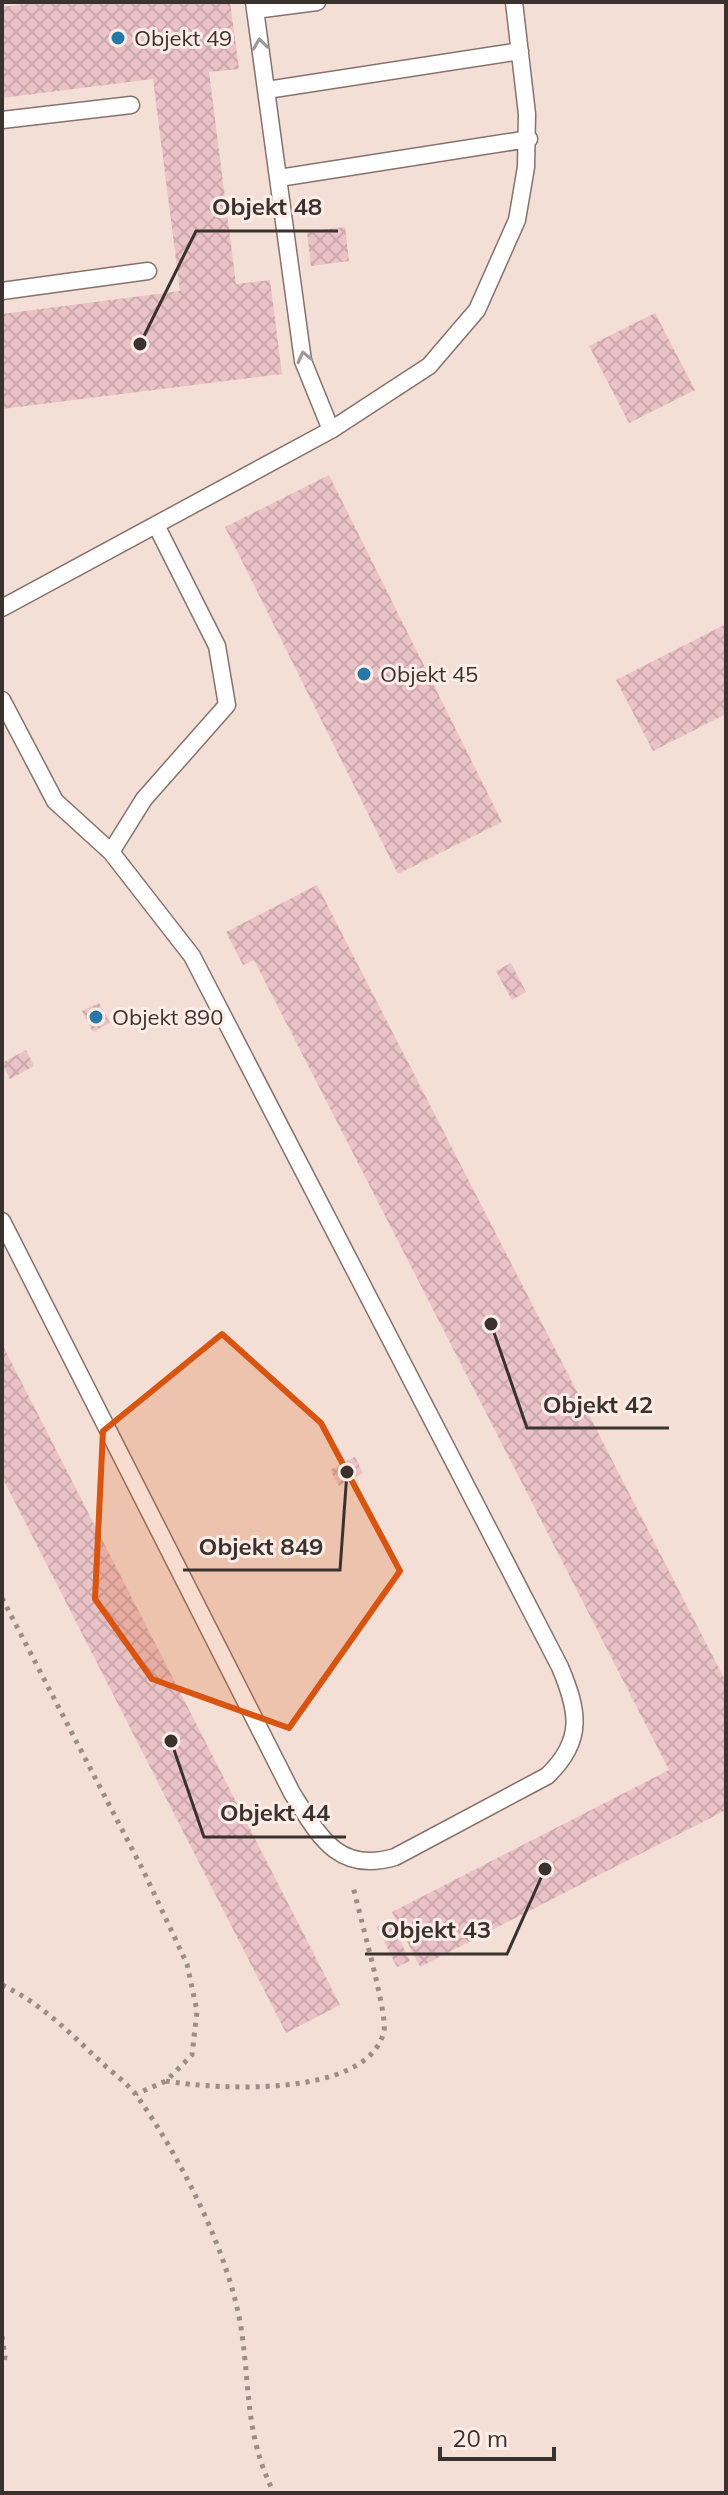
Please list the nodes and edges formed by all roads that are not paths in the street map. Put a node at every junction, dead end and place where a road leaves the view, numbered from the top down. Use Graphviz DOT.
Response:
graph roads {
  1 [pos="317,2"];
  2 [pos="514,2"];
  3 [pos="254,6"];
  4 [pos="520,51"];
  5 [pos="267,90"];
  6 [pos="131,105"];
  7 [pos="2,120"];
  8 [pos="529,139"];
  9 [pos="279,178"];
  10 [pos="148,271"];
  11 [pos="2,291"];
  12 [pos="331,430"];
  13 [pos="156,525"];
  14 [pos="2,608"];
  15 [pos="2,700"];
  16 [pos="111,852"];
  17 [pos="2,1221"];
  1 -- 3 [label="lane"];
  2 -- 4 [label="lane"];
  5 -- 3 [label="lane, one-way"];
  4 -- 5 [label="lane"];
  4 -- 8 [label="lane"];
  5 -- 9 [label="lane"];
  6 -- 7 [label="lane"];
  8 -- 9 [label="lane"];
  8 -- 12 [label="lane"];
  12 -- 9 [label="lane, one-way"];
  10 -- 11 [label="lane"];
  12 -- 13 [label="lane"];
  13 -- 14 [label="lane"];
  13 -- 16 [label="lane"];
  15 -- 16 [label="lane"];
  16 -- 17 [label="lane"];
}
